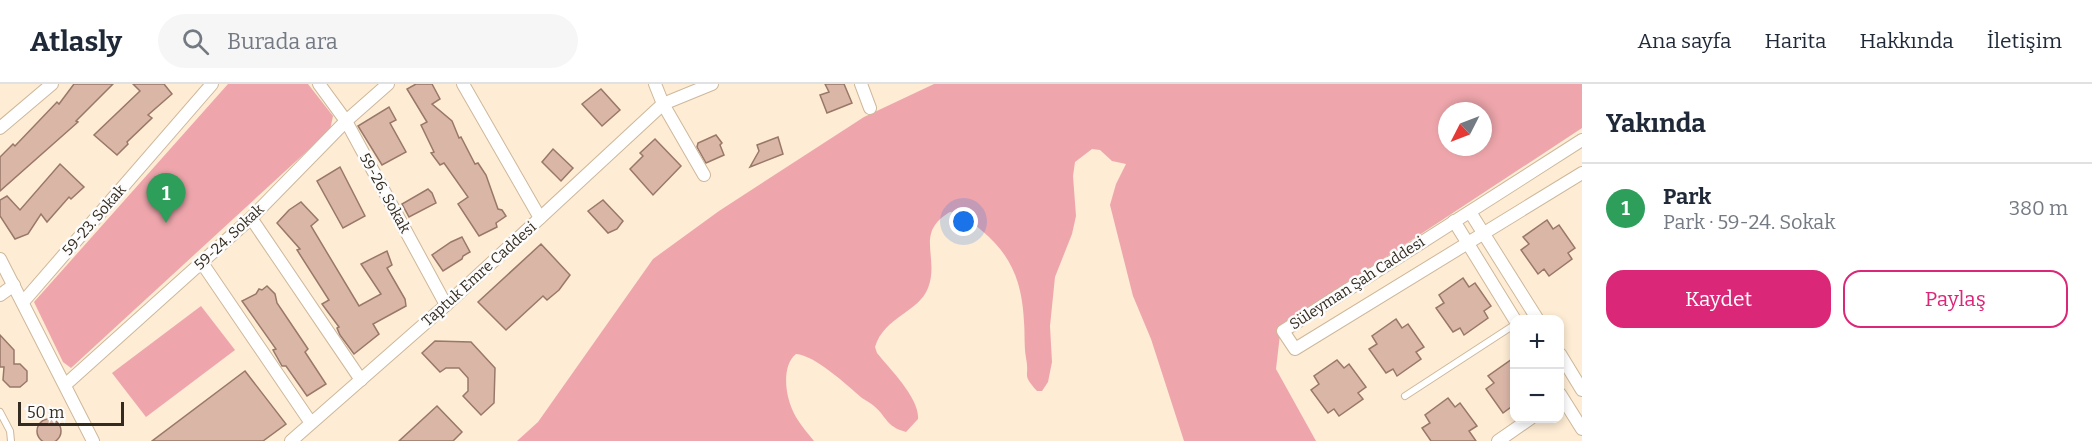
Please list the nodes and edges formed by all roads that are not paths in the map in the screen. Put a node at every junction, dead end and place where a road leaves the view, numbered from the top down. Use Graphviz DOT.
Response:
graph roads {
  1 [pos="52,84"];
  2 [pos="319,84"];
  3 [pos="388,84"];
  4 [pos="463,84"];
  5 [pos="655,84"];
  6 [pos="712,84"];
  7 [pos="861,84"];
  8 [pos="208,86"];
  9 [pos="663,104"];
  10 [pos="870,108"];
  11 [pos="346,121"];
  12 [pos="0,128"];
  13 [pos="1582,140"];
  14 [pos="1582,173"];
  15 [pos="704,175"];
  16 [pos="1470,212"];
  17 [pos="251,218"];
  18 [pos="540,218"];
  19 [pos="1454,221"];
  20 [pos="1485,233"];
  21 [pos="1469,244"];
  22 [pos="0,259"];
  23 [pos="202,263"];
  24 [pos="14,285"];
  25 [pos="0,295"];
  26 [pos="23,302"];
  27 [pos="446,304"];
  28 [pos="1512,315"];
  29 [pos="1535,315"];
  30 [pos="1510,329"];
  31 [pos="1564,361"];
  32 [pos="361,380"];
  33 [pos="65,385"];
  34 [pos="1582,390"];
  35 [pos="1405,396"];
  36 [pos="1564,403"];
  37 [pos="0,412"];
  38 [pos="311,423"];
  39 [pos="1524,423"];
  40 [pos="1582,429"];
  41 [pos="11,441"];
  42 [pos="93,441"];
  43 [pos="291,441"];
  44 [pos="1498,441"];
  1 -- 12 [label="street"];
  2 -- 11 [label="street, 59-26. Sokak"];
  3 -- 11 [label="street, 59-24. Sokak"];
  4 -- 18 [label="street"];
  5 -- 9 [label="street"];
  6 -- 9 [label="street"];
  7 -- 10 [label="street"];
  8 -- 26 [label="street, 59-23. Sokak"];
  9 -- 15 [label="street"];
  9 -- 18 [label="street, Taptuk Emre Caddesi"];
  11 -- 17 [label="street, 59-24. Sokak"];
  11 -- 27 [label="street, 59-26. Sokak"];
  13 -- 16 [label="street, Süleyman Şah Caddesi"];
  14 -- 20 [label="street, Süleyman Şah Caddesi"];
  16 -- 19 [label="street, Süleyman Şah Caddesi"];
  16 -- 20 [label="street"];
  17 -- 23 [label="street, 59-24. Sokak"];
  17 -- 32 [label="street"];
  18 -- 27 [label="street, Taptuk Emre Caddesi"];
  19 -- 21 [label="street"];
  19 -- 21 [label="street, Süleyman Şah Caddesi"];
  20 -- 21 [label="street, Süleyman Şah Caddesi"];
  20 -- 29 [label="street"];
  21 -- 28 [label="street"];
  22 -- 24 [label="street"];
  23 -- 33 [label="street, 59-24. Sokak"];
  23 -- 38 [label="street"];
  24 -- 25 [label="street"];
  24 -- 26 [label="street"];
  26 -- 33 [label="street"];
  27 -- 32 [label="street, Taptuk Emre Caddesi"];
  30 -- 35 [label="lane"];
  31 -- 34 [label="street"];
  32 -- 38 [label="street, Taptuk Emre Caddesi"];
  33 -- 42 [label="street"];
  36 -- 40 [label="street"];
  37 -- 41 [label="lane"];
  38 -- 43 [label="street, Taptuk Emre Caddesi"];
  39 -- 44 [label="street"];
}
